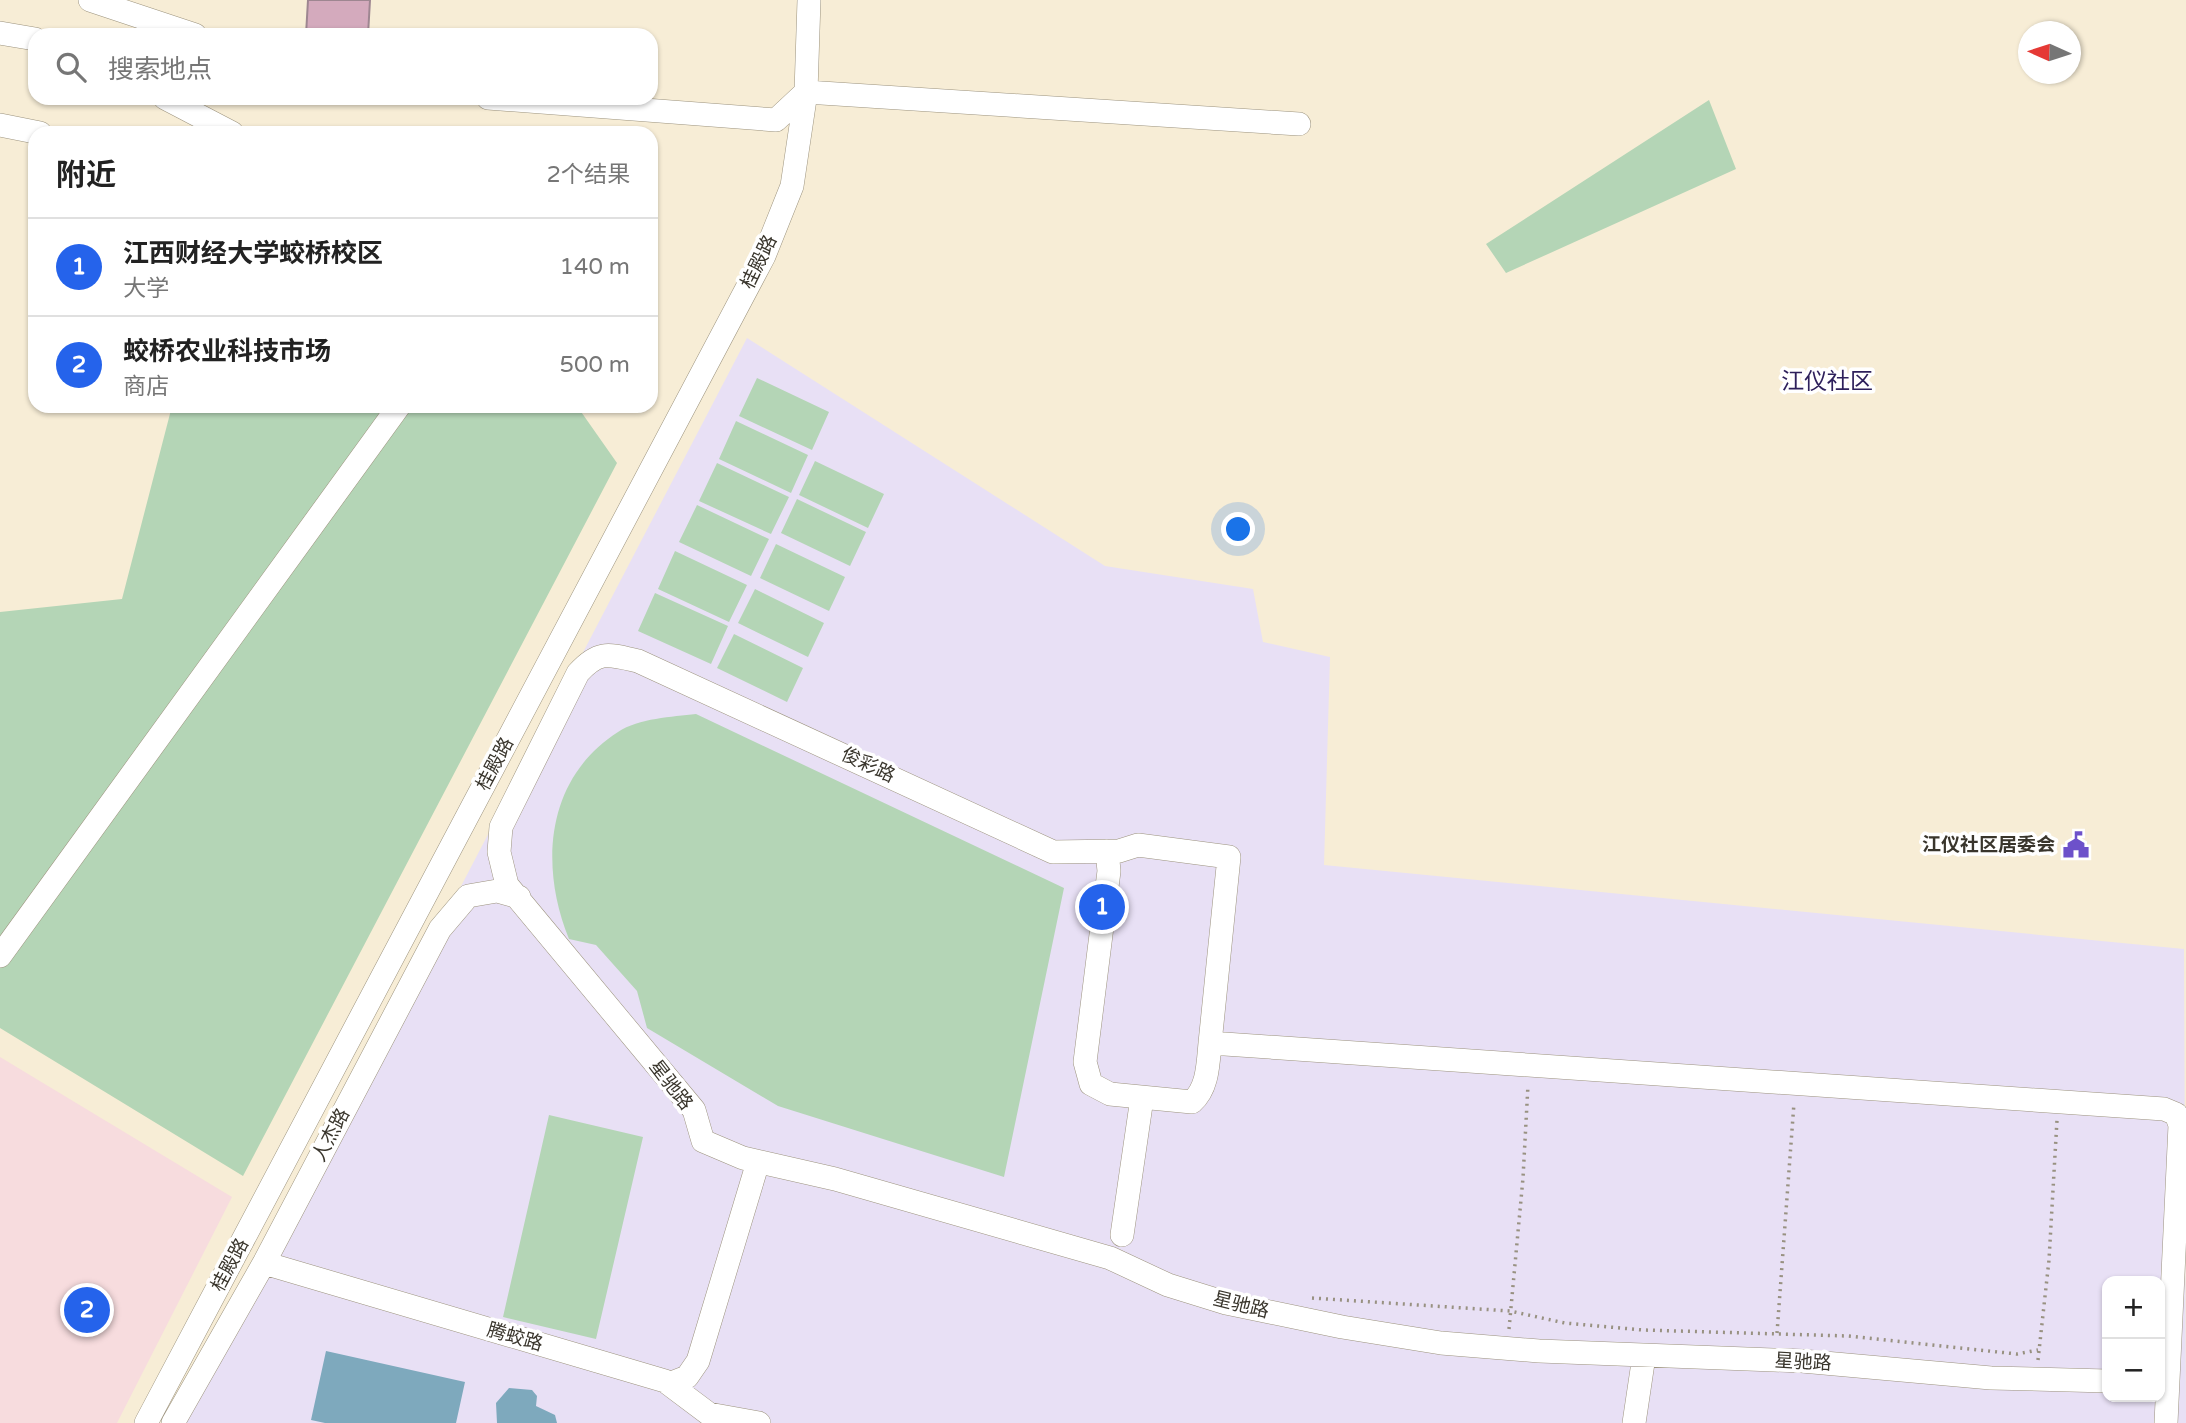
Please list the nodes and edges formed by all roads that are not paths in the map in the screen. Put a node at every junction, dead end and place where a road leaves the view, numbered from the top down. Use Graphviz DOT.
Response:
graph roads {
  1 [pos="90,0"];
  2 [pos="809,0"];
  3 [pos="174,28"];
  4 [pos="0,33"];
  5 [pos="28,38"];
  6 [pos="807,92"];
  7 [pos="179,105"];
  8 [pos="580,105"];
  9 [pos="1299,124"];
  10 [pos="0,125"];
  11 [pos="219,126"];
  12 [pos="28,131"];
  13 [pos="394,413"];
  14 [pos="1107,851"];
  15 [pos="519,897"];
  16 [pos="0,956"];
  17 [pos="1210,1043"];
  18 [pos="1142,1098"];
  19 [pos="758,1161"];
  20 [pos="1122,1235"];
  21 [pos="264,1263"];
  22 [pos="1644,1356"];
  23 [pos="2165,1366"];
  24 [pos="2102,1381"];
  25 [pos="669,1384"];
  26 [pos="2165,1402"];
  27 [pos="146,1423"];
  28 [pos="173,1423"];
  29 [pos="759,1423"];
  30 [pos="1634,1423"];
  31 [pos="2166,1423"];
  1 -- 3 [label="street"];
  2 -- 6 [label="street, 桂殿路"];
  4 -- 5 [label="street"];
  6 -- 8 [label="street"];
  6 -- 9 [label="street"];
  6 -- 27 [label="street, 桂殿路"];
  7 -- 11 [label="street"];
  10 -- 12 [label="street"];
  13 -- 16 [label="street"];
  14 -- 15 [label="street, 俊彩路"];
  14 -- 17 [label="street, 俊彩路"];
  14 -- 18 [label="street"];
  15 -- 19 [label="street, 星驰路"];
  15 -- 21 [label="street, 人杰路"];
  17 -- 18 [label="street"];
  17 -- 23 [label="street"];
  18 -- 20 [label="street"];
  19 -- 22 [label="street, 星驰路"];
  19 -- 25 [label="street"];
  21 -- 25 [label="street, 腾蛟路"];
  21 -- 28 [label="street, 人杰路"];
  22 -- 24 [label="street, 星驰路"];
  22 -- 30 [label="street"];
  25 -- 29 [label="street, 腾蛟路"];
  26 -- 31 [label="street"];
}
